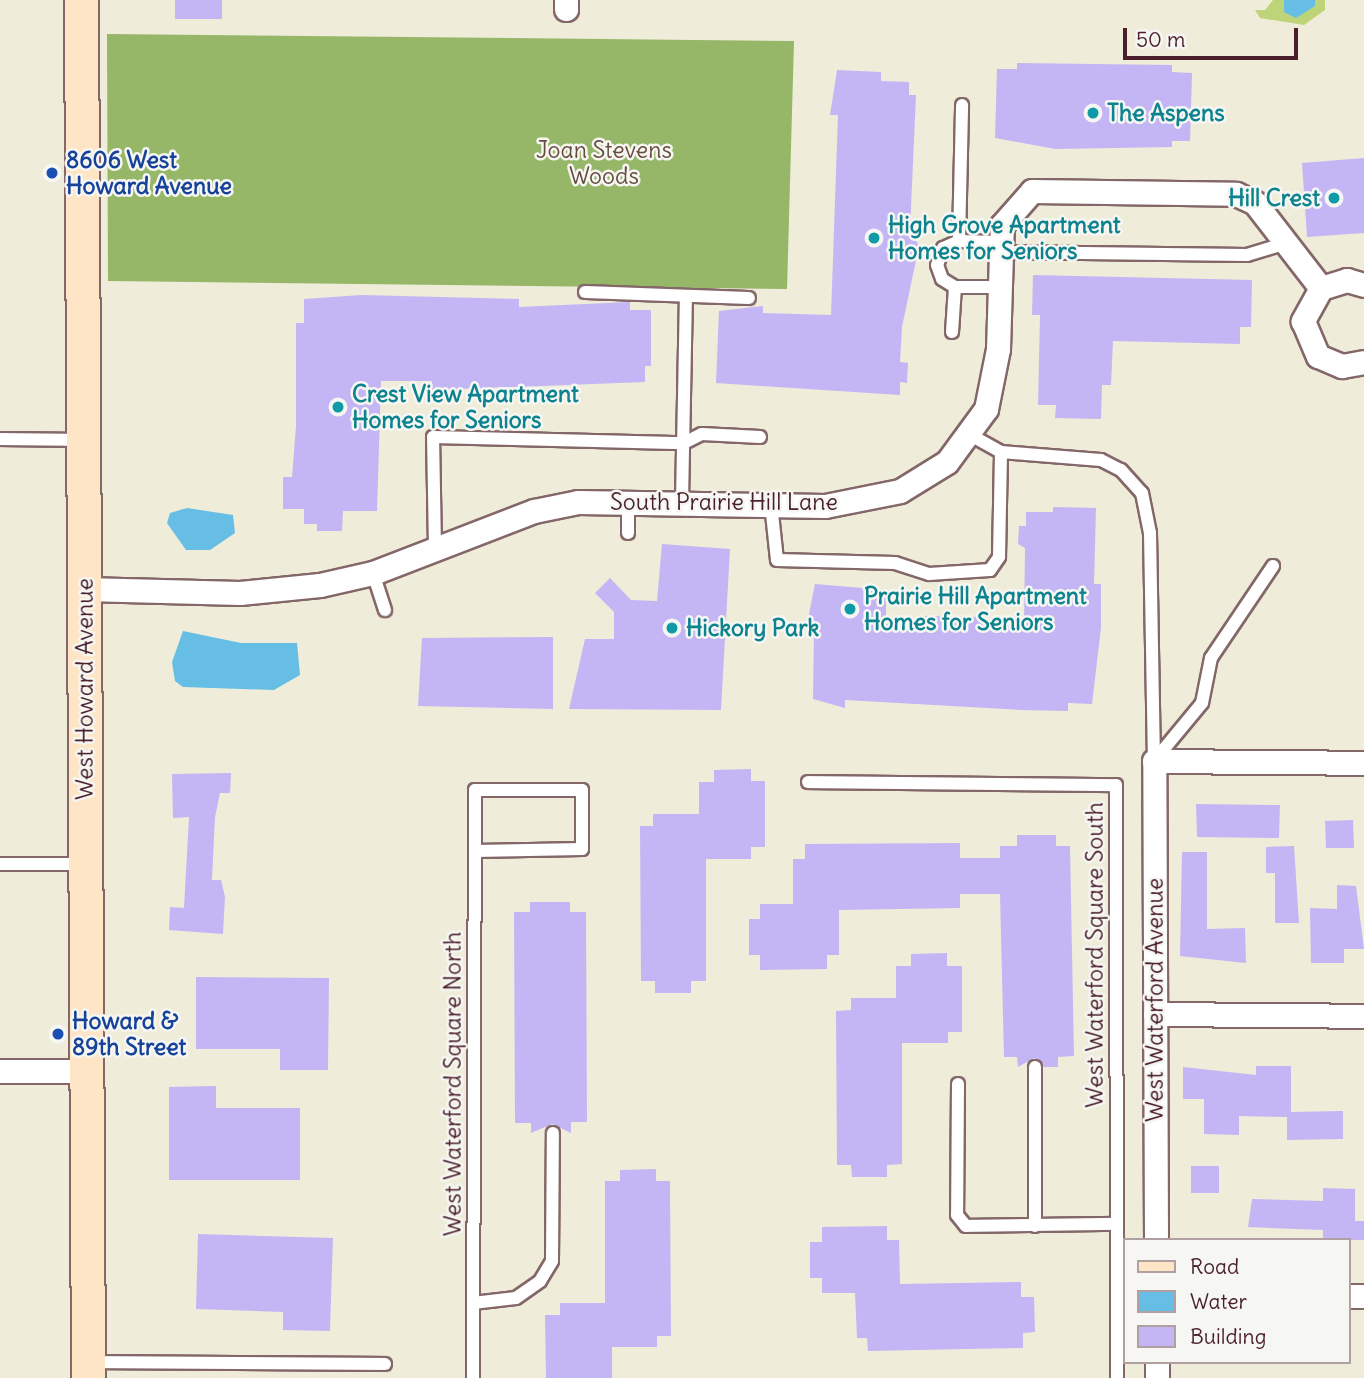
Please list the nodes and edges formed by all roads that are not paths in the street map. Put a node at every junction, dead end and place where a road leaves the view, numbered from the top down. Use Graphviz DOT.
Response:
graph roads {
  1 [pos="81,0"];
  2 [pos="962,105"];
  3 [pos="959,241"];
  4 [pos="1283,244"];
  5 [pos="999,247"];
  6 [pos="1364,285"];
  7 [pos="955,287"];
  8 [pos="1000,288"];
  9 [pos="1321,288"];
  10 [pos="585,292"];
  11 [pos="686,296"];
  12 [pos="749,298"];
  13 [pos="952,332"];
  14 [pos="1364,362"];
  15 [pos="970,435"];
  16 [pos="760,437"];
  17 [pos="0,439"];
  18 [pos="83,440"];
  19 [pos="684,443"];
  20 [pos="1001,452"];
  21 [pos="628,500"];
  22 [pos="682,501"];
  23 [pos="771,504"];
  24 [pos="628,533"];
  25 [pos="435,549"];
  26 [pos="1273,566"];
  27 [pos="373,573"];
  28 [pos="84,589"];
  29 [pos="385,610"];
  30 [pos="1154,761"];
  31 [pos="1364,763"];
  32 [pos="808,782"];
  33 [pos="475,851"];
  34 [pos="0,864"];
  35 [pos="85,864"];
  36 [pos="1155,1014"];
  37 [pos="1364,1016"];
  38 [pos="1035,1067"];
  39 [pos="0,1071"];
  40 [pos="85,1071"];
  41 [pos="958,1084"];
  42 [pos="553,1133"];
  43 [pos="1115,1224"];
  44 [pos="1035,1226"];
  45 [pos="1156,1238"];
  46 [pos="473,1303"];
  47 [pos="385,1364"];
  48 [pos="89,1370"];
  49 [pos="473,1378"];
  50 [pos="1117,1378"];
  1 -- 18 [label="street, West Howard Avenue"];
  2 -- 3 [label="lane"];
  3 -- 5 [label="lane"];
  3 -- 7 [label="lane"];
  4 -- 5 [label="lane"];
  4 -- 5 [label="street, South Prairie Hill Lane"];
  4 -- 9 [label="street, South Prairie Hill Lane"];
  5 -- 8 [label="street, South Prairie Hill Lane"];
  6 -- 9 [label="street"];
  7 -- 8 [label="lane"];
  7 -- 13 [label="lane"];
  8 -- 15 [label="street, South Prairie Hill Lane"];
  9 -- 14 [label="street"];
  10 -- 11 [label="lane"];
  11 -- 12 [label="lane"];
  11 -- 19 [label="lane"];
  15 -- 20 [label="lane"];
  15 -- 23 [label="street, South Prairie Hill Lane"];
  16 -- 19 [label="lane"];
  17 -- 18 [label="lane"];
  18 -- 28 [label="street, West Howard Avenue"];
  19 -- 22 [label="lane"];
  19 -- 25 [label="lane"];
  20 -- 23 [label="lane"];
  20 -- 30 [label="lane"];
  21 -- 22 [label="street, South Prairie Hill Lane"];
  21 -- 24 [label="lane"];
  21 -- 25 [label="street, South Prairie Hill Lane"];
  22 -- 23 [label="street, South Prairie Hill Lane"];
  25 -- 27 [label="street, South Prairie Hill Lane"];
  26 -- 30 [label="lane"];
  27 -- 28 [label="street, South Prairie Hill Lane"];
  27 -- 29 [label="lane"];
  28 -- 35 [label="street, West Howard Avenue"];
  30 -- 31 [label="street"];
  30 -- 36 [label="street, West Waterford Avenue"];
  32 -- 43 [label="lane, West Waterford Square South"];
  33 -- 33 [label="lane, West Waterford Square North"];
  33 -- 46 [label="lane, West Waterford Square North"];
  34 -- 35 [label="lane"];
  35 -- 40 [label="street, West Howard Avenue"];
  36 -- 37 [label="street"];
  36 -- 45 [label="street, West Waterford Avenue"];
  38 -- 44 [label="lane"];
  39 -- 40 [label="street"];
  40 -- 48 [label="street, West Howard Avenue"];
  41 -- 44 [label="lane"];
  42 -- 46 [label="lane"];
  43 -- 44 [label="lane"];
  43 -- 50 [label="lane, West Waterford Square South"];
  46 -- 49 [label="lane, West Waterford Square North"];
  47 -- 48 [label="lane"];
}
